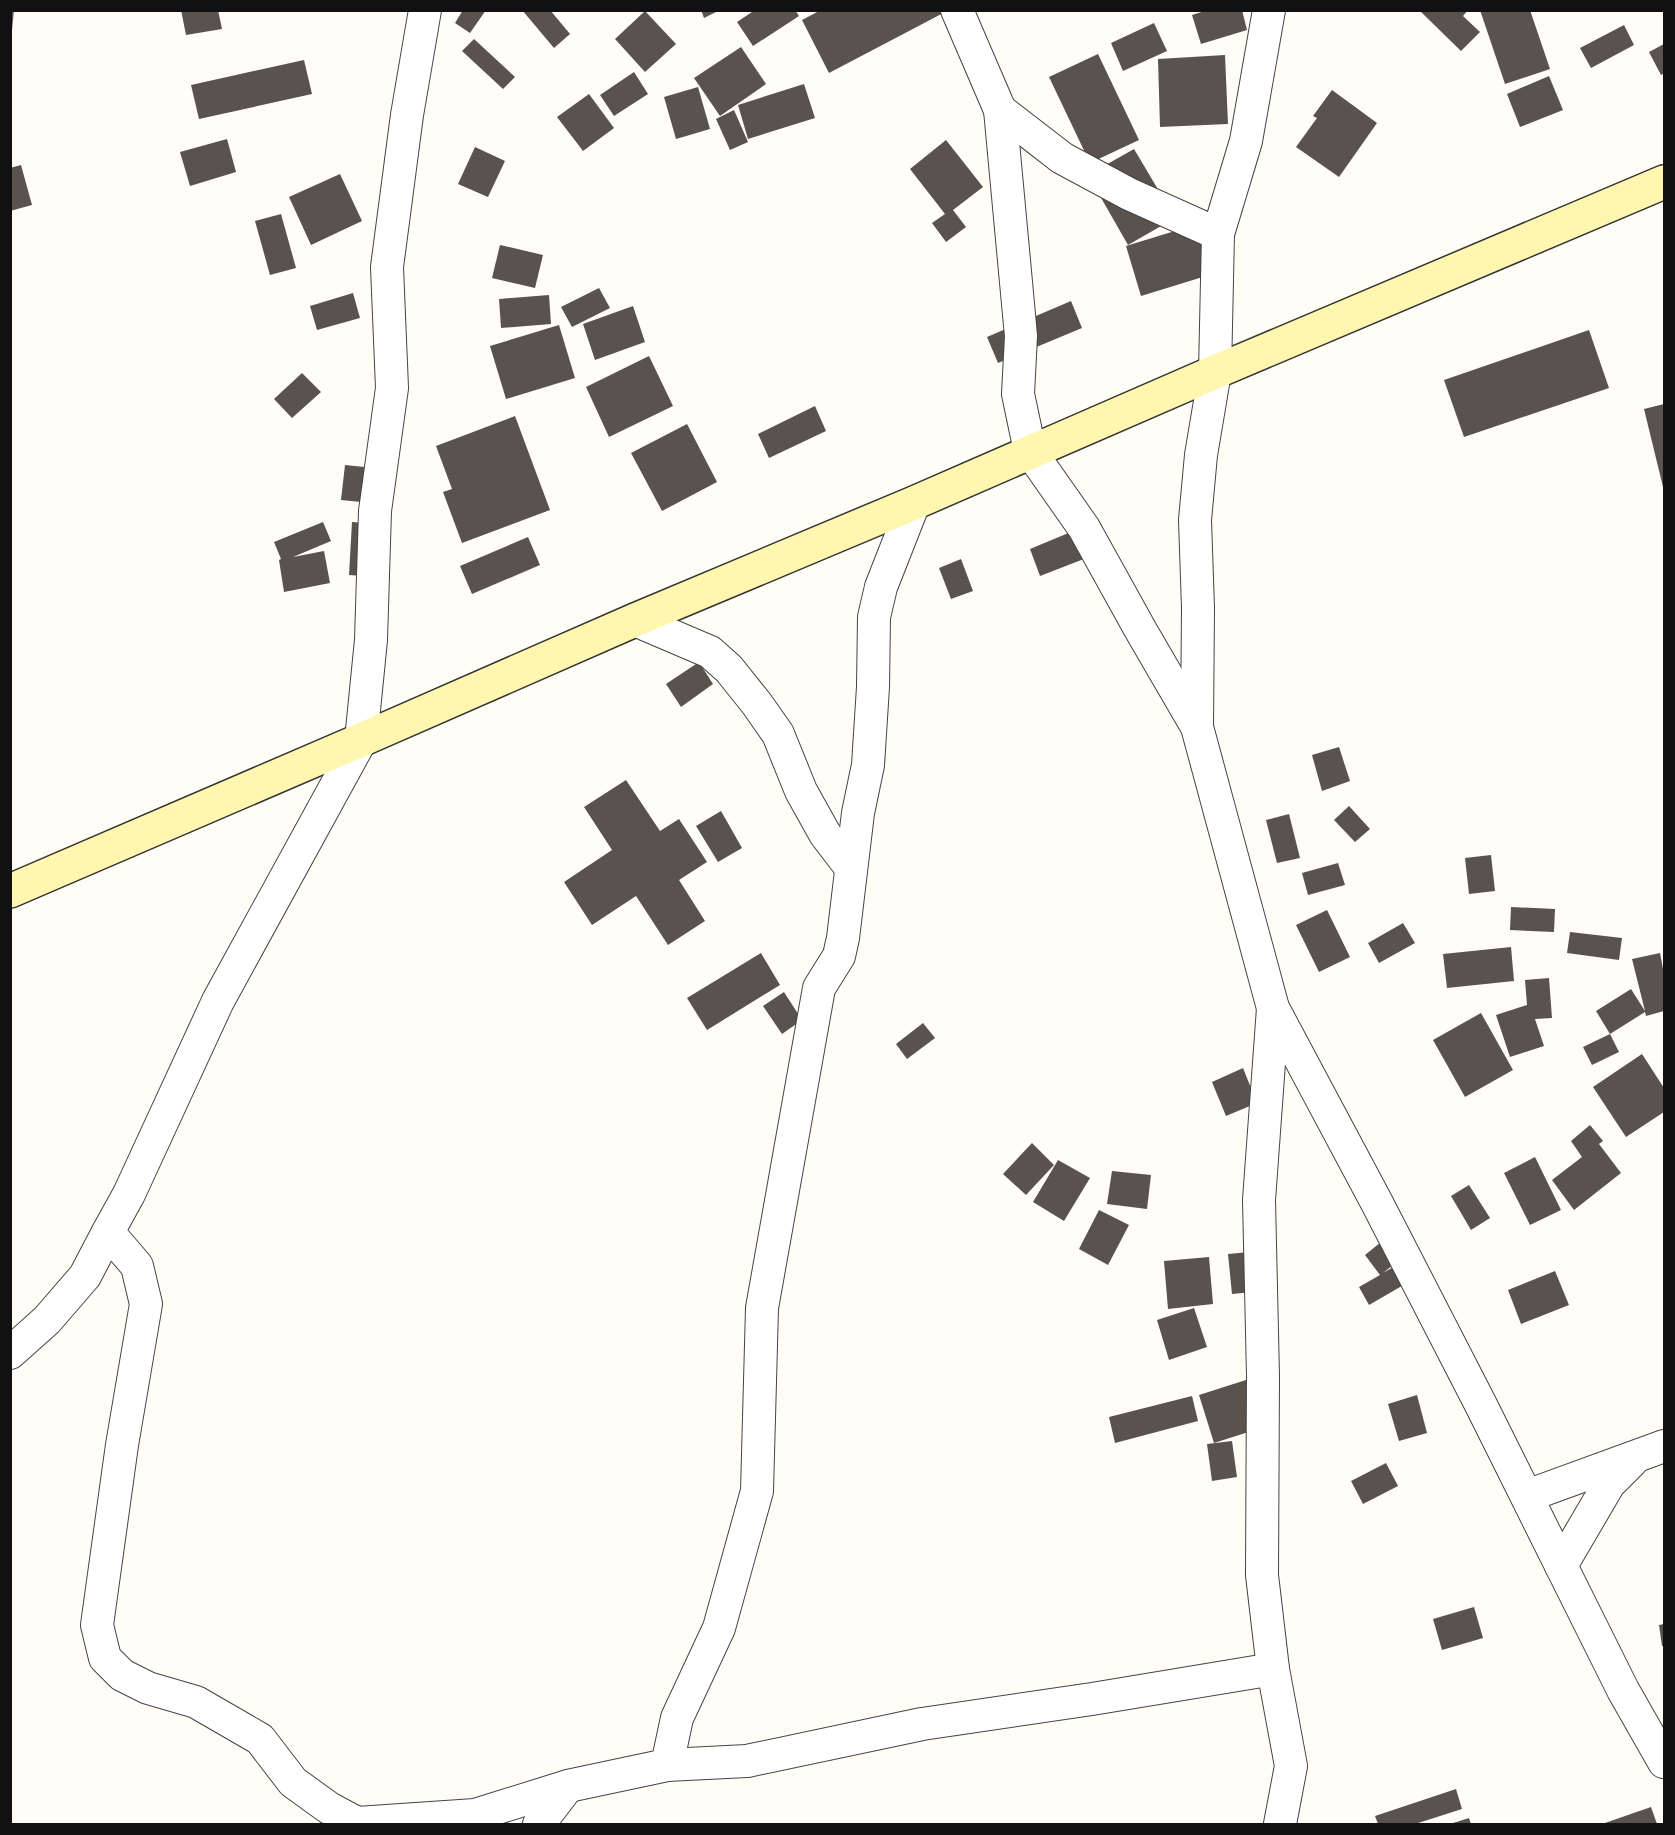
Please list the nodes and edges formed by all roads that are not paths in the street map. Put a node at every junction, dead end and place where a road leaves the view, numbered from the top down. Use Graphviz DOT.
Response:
graph roads {
  1 [pos="426,10"];
  2 [pos="957,10"];
  3 [pos="1269,10"];
  4 [pos="999,110"];
  5 [pos="1665,182"];
  6 [pos="1218,234"];
  7 [pos="1215,372"];
  8 [pos="1030,452"];
  9 [pos="914,503"];
  10 [pos="635,620"];
  11 [pos="1197,727"];
  12 [pos="361,740"];
  13 [pos="851,868"];
  14 [pos="10,891"];
  15 [pos="1273,1008"];
  16 [pos="108,1232"];
  17 [pos="10,1353"];
  18 [pos="1651,1451"];
  19 [pos="1527,1496"];
  20 [pos="1561,1566"];
  21 [pos="1273,1669"];
  22 [pos="1665,1762"];
  23 [pos="666,1765"];
  24 [pos="568,1786"];
  25 [pos="489,1818"];
  26 [pos="539,1824"];
  27 [pos="1280,1824"];
  1 -- 12 [label="street"];
  2 -- 4 [label="street"];
  3 -- 6 [label="street"];
  4 -- 6 [label="street"];
  4 -- 8 [label="street"];
  5 -- 7 [label="main road"];
  6 -- 7 [label="street"];
  7 -- 8 [label="main road"];
  7 -- 11 [label="street"];
  8 -- 9 [label="main road"];
  8 -- 11 [label="street"];
  9 -- 10 [label="main road"];
  9 -- 13 [label="street"];
  10 -- 12 [label="main road"];
  10 -- 13 [label="street"];
  11 -- 15 [label="street"];
  12 -- 14 [label="main road"];
  12 -- 16 [label="street"];
  13 -- 23 [label="street"];
  15 -- 19 [label="street"];
  15 -- 21 [label="street"];
  16 -- 17 [label="street"];
  16 -- 25 [label="street"];
  18 -- 19 [label="street"];
  18 -- 20 [label="street"];
  19 -- 20 [label="street"];
  20 -- 22 [label="street"];
  21 -- 23 [label="street"];
  21 -- 27 [label="street"];
  23 -- 24 [label="street"];
  24 -- 25 [label="street"];
  24 -- 26 [label="street"];
}
